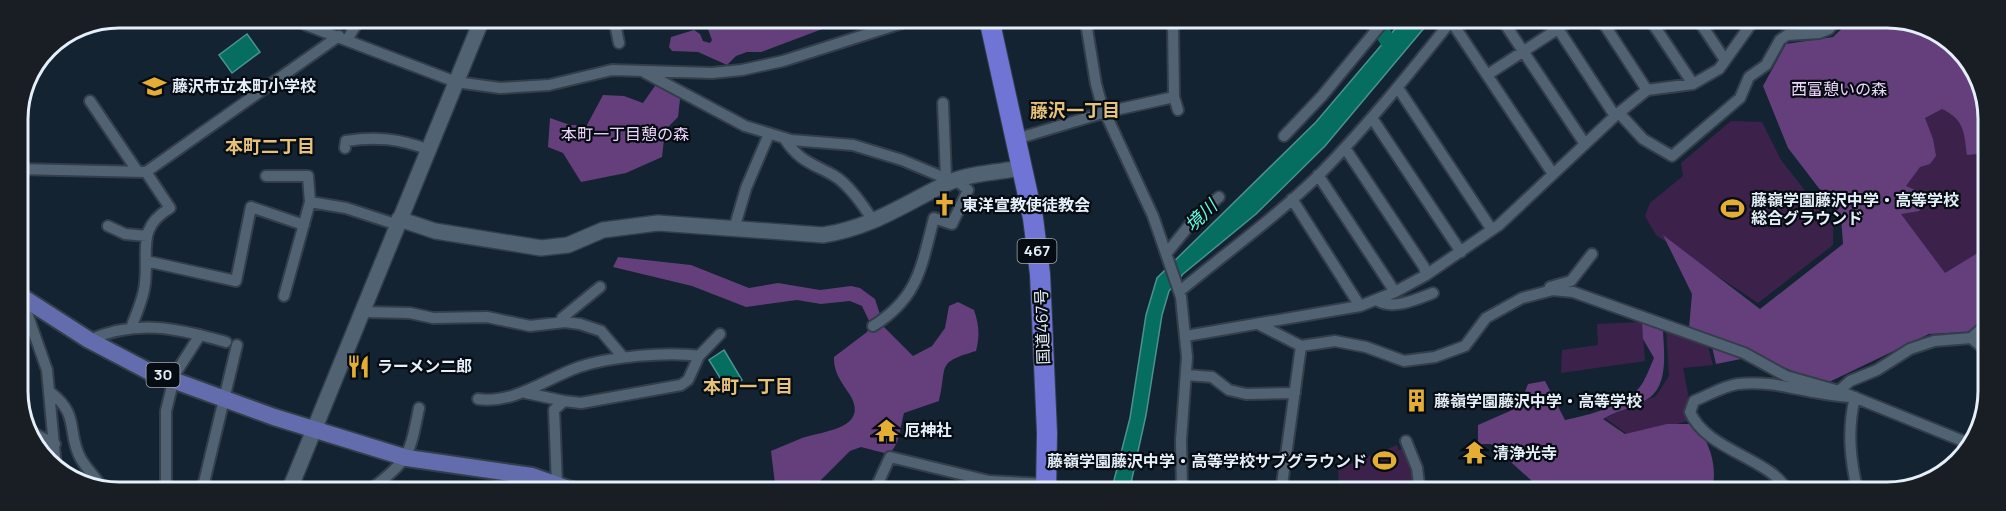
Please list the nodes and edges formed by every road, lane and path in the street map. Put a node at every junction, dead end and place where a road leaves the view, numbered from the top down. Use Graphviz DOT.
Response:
graph roads {
  1 [pos="315,28"];
  2 [pos="353,28"];
  3 [pos="478,28"];
  4 [pos="616,28"];
  5 [pos="887,28"];
  6 [pos="991,28"];
  7 [pos="1087,28"];
  8 [pos="1173,28"];
  9 [pos="1379,28"];
  10 [pos="1445,28"];
  11 [pos="1456,28"];
  12 [pos="1508,28"];
  13 [pos="1552,28"];
  14 [pos="1558,28"];
  15 [pos="1607,28"];
  16 [pos="1656,28"];
  17 [pos="1704,28"];
  18 [pos="1745,28"];
  19 [pos="1830,28"];
  20 [pos="343,38"];
  21 [pos="619,43"];
  22 [pos="1523,52"];
  23 [pos="1725,60"];
  24 [pos="642,71"];
  25 [pos="1487,75"];
  26 [pos="456,82"];
  27 [pos="1693,84"];
  28 [pos="1398,88"];
  29 [pos="1647,90"];
  30 [pos="1174,97"];
  31 [pos="90,101"];
  32 [pos="943,103"];
  33 [pos="1178,110"];
  34 [pos="1106,112"];
  35 [pos="1617,115"];
  36 [pos="1372,118"];
  37 [pos="769,134"];
  38 [pos="1284,136"];
  39 [pos="784,138"];
  40 [pos="1016,139"];
  41 [pos="1585,144"];
  42 [pos="345,148"];
  43 [pos="1345,148"];
  44 [pos="427,149"];
  45 [pos="1022,168"];
  46 [pos="29,169"];
  47 [pos="142,172"];
  48 [pos="1553,174"];
  49 [pos="1318,175"];
  50 [pos="266,176"];
  51 [pos="951,180"];
  52 [pos="1219,197"];
  53 [pos="1292,200"];
  54 [pos="310,202"];
  55 [pos="399,222"];
  56 [pos="874,222"];
  57 [pos="108,225"];
  58 [pos="304,225"];
  59 [pos="734,229"];
  60 [pos="1492,230"];
  61 [pos="147,236"];
  62 [pos="1461,252"];
  63 [pos="1592,254"];
  64 [pos="1167,256"];
  65 [pos="146,261"];
  66 [pos="1426,275"];
  67 [pos="600,287"];
  68 [pos="1179,287"];
  69 [pos="1549,291"];
  70 [pos="1395,292"];
  71 [pos="1433,293"];
  72 [pos="285,296"];
  73 [pos="28,300"];
  74 [pos="1378,301"];
  75 [pos="1360,306"];
  76 [pos="364,312"];
  77 [pos="28,314"];
  78 [pos="565,322"];
  79 [pos="1258,324"];
  80 [pos="873,326"];
  81 [pos="131,328"];
  82 [pos="1978,332"];
  83 [pos="720,334"];
  84 [pos="200,335"];
  85 [pos="1186,336"];
  86 [pos="1971,338"];
  87 [pos="89,340"];
  88 [pos="226,342"];
  89 [pos="1978,344"];
  90 [pos="237,345"];
  91 [pos="1302,346"];
  92 [pos="699,356"];
  93 [pos="624,357"];
  94 [pos="175,375"];
  95 [pos="1187,375"];
  96 [pos="1839,391"];
  97 [pos="50,392"];
  98 [pos="526,393"];
  99 [pos="1295,393"];
  100 [pos="223,397"];
  101 [pos="1855,397"];
  102 [pos="478,399"];
  103 [pos="564,401"];
  104 [pos="419,408"];
  105 [pos="315,430"];
  106 [pos="41,437"];
  107 [pos="1407,441"];
  108 [pos="1962,442"];
  109 [pos="55,444"];
  110 [pos="56,456"];
  111 [pos="407,458"];
  112 [pos="96,479"];
  113 [pos="166,482"];
  114 [pos="204,482"];
  115 [pos="293,482"];
  116 [pos="379,482"];
  117 [pos="549,482"];
  118 [pos="557,482"];
  119 [pos="879,482"];
  120 [pos="997,482"];
  121 [pos="1046,482"];
  122 [pos="1182,482"];
  123 [pos="1282,482"];
  124 [pos="1419,482"];
  125 [pos="1782,482"];
  126 [pos="1856,482"];
  1 -- 20 [label="street"];
  2 -- 20 [label="street"];
  3 -- 26 [label="street"];
  4 -- 21 [label="street"];
  5 -- 24 [label="street"];
  6 -- 40 [label="highway, 国道467号 / 467"];
  7 -- 34 [label="street"];
  8 -- 30 [label="street"];
  9 -- 38 [label="street"];
  10 -- 28 [label="street"];
  11 -- 25 [label="street"];
  12 -- 22 [label="street"];
  13 -- 22 [label="street"];
  14 -- 35 [label="street"];
  15 -- 29 [label="street"];
  16 -- 27 [label="street"];
  17 -- 23 [label="street"];
  18 -- 23 [label="street"];
  19 -- 35 [label="street"];
  20 -- 26 [label="street"];
  20 -- 47 [label="street"];
  22 -- 25 [label="street"];
  22 -- 41 [label="street"];
  23 -- 27 [label="street"];
  24 -- 26 [label="street"];
  24 -- 37 [label="street"];
  25 -- 48 [label="street"];
  26 -- 44 [label="street"];
  27 -- 29 [label="street"];
  28 -- 36 [label="street"];
  28 -- 60 [label="street"];
  29 -- 35 [label="street"];
  30 -- 33 [label="street"];
  30 -- 34 [label="street"];
  31 -- 47 [label="street"];
  32 -- 51 [label="street"];
  34 -- 40 [label="street"];
  34 -- 64 [label="street"];
  35 -- 41 [label="street"];
  36 -- 43 [label="street"];
  36 -- 62 [label="street"];
  37 -- 39 [label="street"];
  37 -- 59 [label="street"];
  39 -- 51 [label="street"];
  39 -- 56 [label="street"];
  40 -- 45 [label="highway, 国道467号 / 467"];
  41 -- 48 [label="street"];
  42 -- 44 [label="street"];
  43 -- 49 [label="street"];
  43 -- 66 [label="street"];
  44 -- 55 [label="street"];
  45 -- 51 [label="street"];
  45 -- 121 [label="highway, 国道467号 / 467"];
  46 -- 47 [label="street"];
  47 -- 61 [label="street"];
  48 -- 60 [label="street"];
  49 -- 53 [label="street"];
  49 -- 70 [label="street"];
  50 -- 54 [label="street"];
  51 -- 56 [label="street"];
  51 -- 80 [label="street"];
  52 -- 64 [label="street"];
  53 -- 68 [label="street"];
  53 -- 75 [label="street"];
  54 -- 55 [label="street"];
  54 -- 58 [label="street"];
  55 -- 59 [label="street"];
  55 -- 76 [label="street"];
  56 -- 59 [label="street"];
  57 -- 61 [label="street"];
  58 -- 65 [label="street"];
  58 -- 72 [label="street"];
  60 -- 62 [label="street"];
  61 -- 65 [label="street"];
  62 -- 66 [label="street"];
  63 -- 69 [label="street"];
  64 -- 68 [label="street"];
  65 -- 81 [label="street"];
  66 -- 70 [label="street"];
  67 -- 78 [label="street"];
  68 -- 85 [label="street"];
  69 -- 91 [label="street"];
  69 -- 96 [label="street"];
  70 -- 74 [label="street"];
  71 -- 74 [label="street"];
  73 -- 87 [label="main road, 30"];
  74 -- 75 [label="street"];
  75 -- 79 [label="street"];
  76 -- 78 [label="street"];
  76 -- 105 [label="street"];
  77 -- 97 [label="street"];
  78 -- 93 [label="street"];
  79 -- 85 [label="street"];
  79 -- 91 [label="street"];
  81 -- 84 [label="street"];
  81 -- 87 [label="street"];
  82 -- 86 [label="street"];
  83 -- 92 [label="street"];
  84 -- 88 [label="street"];
  84 -- 94 [label="street"];
  85 -- 95 [label="street"];
  86 -- 89 [label="street"];
  86 -- 96 [label="street"];
  87 -- 94 [label="main road, 30"];
  90 -- 100 [label="street"];
  91 -- 99 [label="street"];
  92 -- 93 [label="street"];
  92 -- 103 [label="street"];
  93 -- 98 [label="street"];
  94 -- 100 [label="main road, 30"];
  94 -- 113 [label="street"];
  95 -- 99 [label="street"];
  95 -- 122 [label="street"];
  96 -- 101 [label="street"];
  97 -- 109 [label="street"];
  97 -- 112 [label="street"];
  98 -- 102 [label="street"];
  98 -- 103 [label="street"];
  99 -- 123 [label="street"];
  100 -- 105 [label="main road, 30"];
  100 -- 114 [label="street"];
  101 -- 108 [label="street"];
  101 -- 125 [label="street"];
  101 -- 126 [label="street"];
  103 -- 118 [label="street"];
  104 -- 111 [label="street"];
  105 -- 111 [label="main road, 30"];
  105 -- 115 [label="street"];
  106 -- 109 [label="street"];
  107 -- 124 [label="street"];
  109 -- 110 [label="street"];
  111 -- 116 [label="street"];
  111 -- 117 [label="main road, 30"];
  119 -- 120 [label="street"];
}
